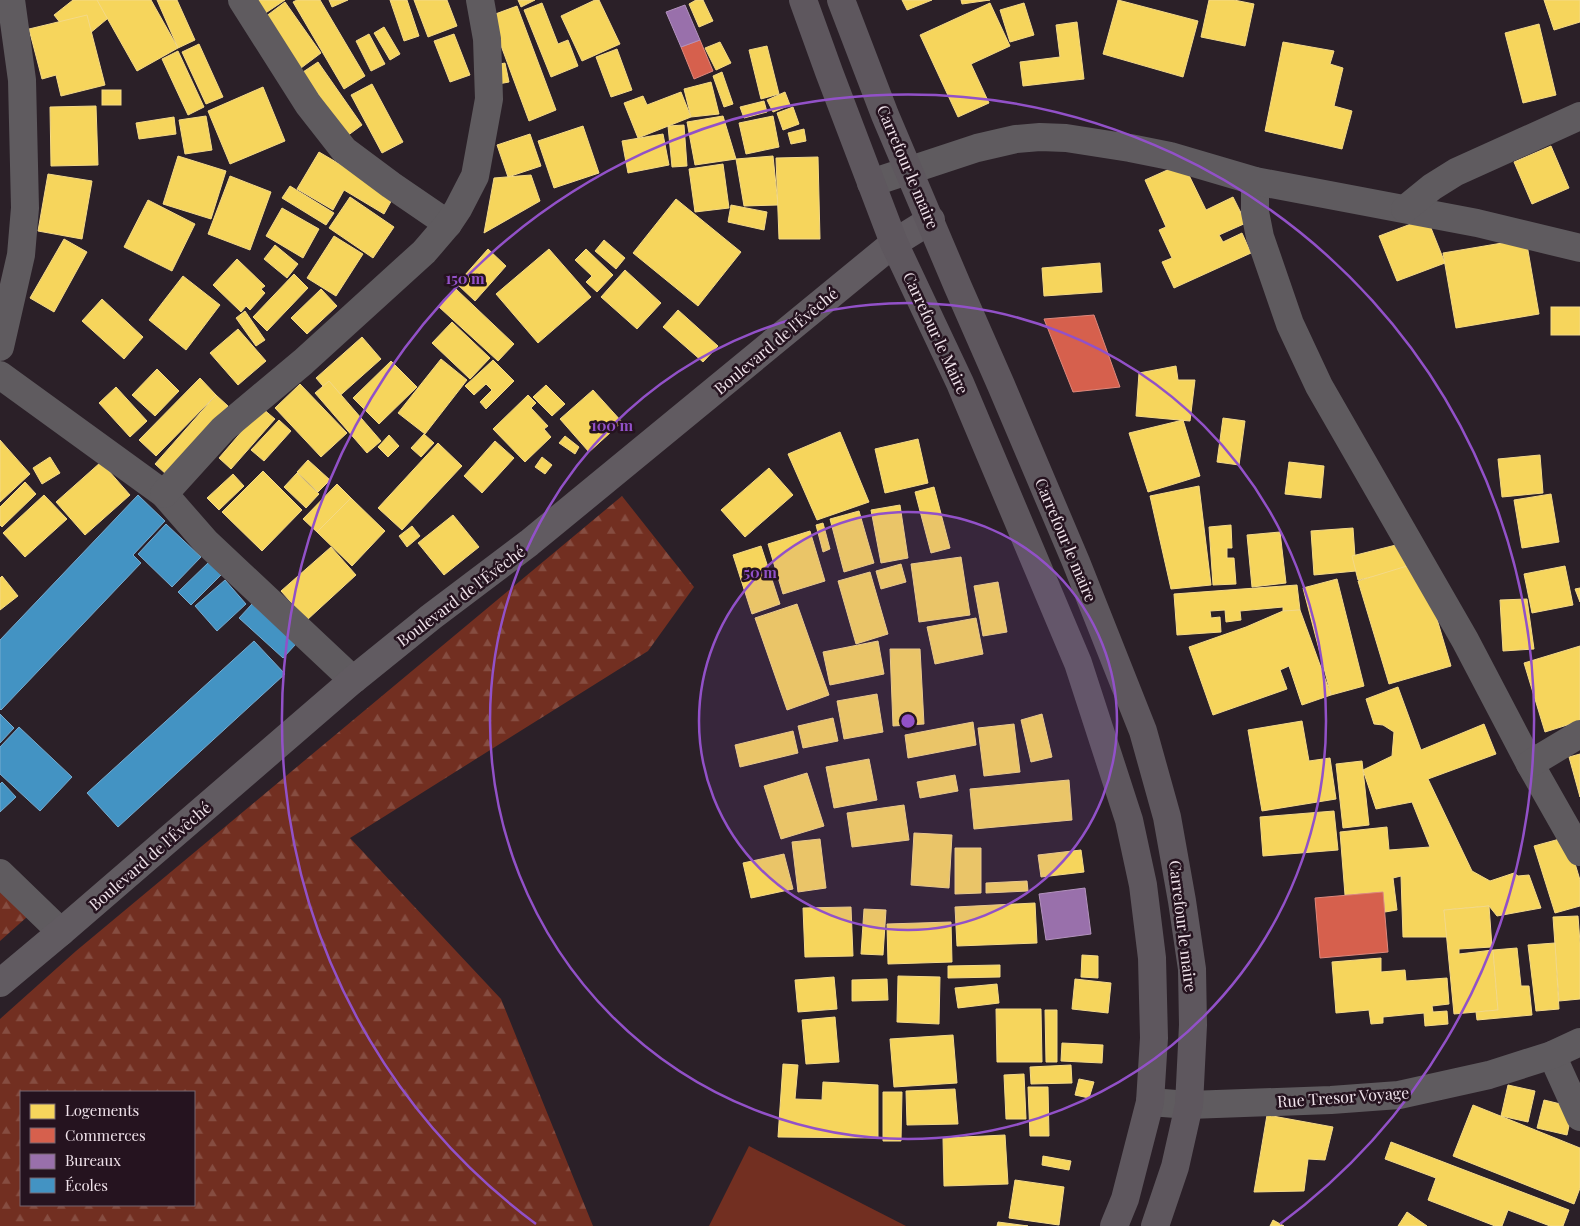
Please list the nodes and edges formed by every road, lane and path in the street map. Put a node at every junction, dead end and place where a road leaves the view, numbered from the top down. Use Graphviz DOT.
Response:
graph roads {
  1 [pos="242,0"];
  2 [pos="480,0"];
  3 [pos="803,0"];
  4 [pos="841,0"];
  5 [pos="20,4"];
  6 [pos="11,85"];
  7 [pos="1580,116"];
  8 [pos="910,170"];
  9 [pos="1255,181"];
  10 [pos="871,183"];
  11 [pos="1405,209"];
  12 [pos="930,220"];
  13 [pos="448,224"];
  14 [pos="894,244"];
  15 [pos="1580,248"];
  16 [pos="0,347"];
  17 [pos="0,375"];
  18 [pos="164,494"];
  19 [pos="353,680"];
  20 [pos="1580,734"];
  21 [pos="1530,764"];
  22 [pos="1580,852"];
  23 [pos="0,873"];
  24 [pos="61,932"];
  25 [pos="0,983"];
  26 [pos="1580,1042"];
  27 [pos="1552,1055"];
  28 [pos="1150,1102"];
  29 [pos="1189,1105"];
  30 [pos="1580,1117"];
  31 [pos="1114,1226"];
  32 [pos="1155,1226"];
  1 -- 13 [label="street"];
  2 -- 13 [label="street"];
  3 -- 10 [label="highway, Carrefour le Maire"];
  4 -- 8 [label="highway, Carrefour le maire"];
  5 -- 6 [label="street"];
  6 -- 16 [label="street"];
  7 -- 11 [label="street"];
  8 -- 9 [label="street"];
  8 -- 10 [label="street"];
  8 -- 12 [label="highway, Carrefour le maire"];
  9 -- 11 [label="street"];
  9 -- 21 [label="street"];
  10 -- 14 [label="highway, Carrefour le Maire"];
  11 -- 15 [label="street"];
  12 -- 14 [label="main road, Boulevard de l'Évêché"];
  12 -- 29 [label="highway, Carrefour le maire"];
  13 -- 18 [label="street"];
  14 -- 19 [label="main road, Boulevard de l'Évêché"];
  14 -- 28 [label="highway, Carrefour le Maire"];
  17 -- 18 [label="street"];
  18 -- 19 [label="street"];
  19 -- 24 [label="main road, Boulevard de l'Évêché"];
  20 -- 21 [label="street"];
  21 -- 22 [label="street"];
  23 -- 24 [label="street"];
  24 -- 25 [label="main road, Boulevard de l'Évêché"];
  26 -- 27 [label="street, Rue Tresor Voyage"];
  27 -- 29 [label="street, Rue Tresor Voyage"];
  27 -- 30 [label="street"];
  28 -- 29 [label="street, Rue Tresor Voyage"];
  28 -- 31 [label="highway, Carrefour le Maire"];
  29 -- 32 [label="highway, Carrefour le maire"];
}
